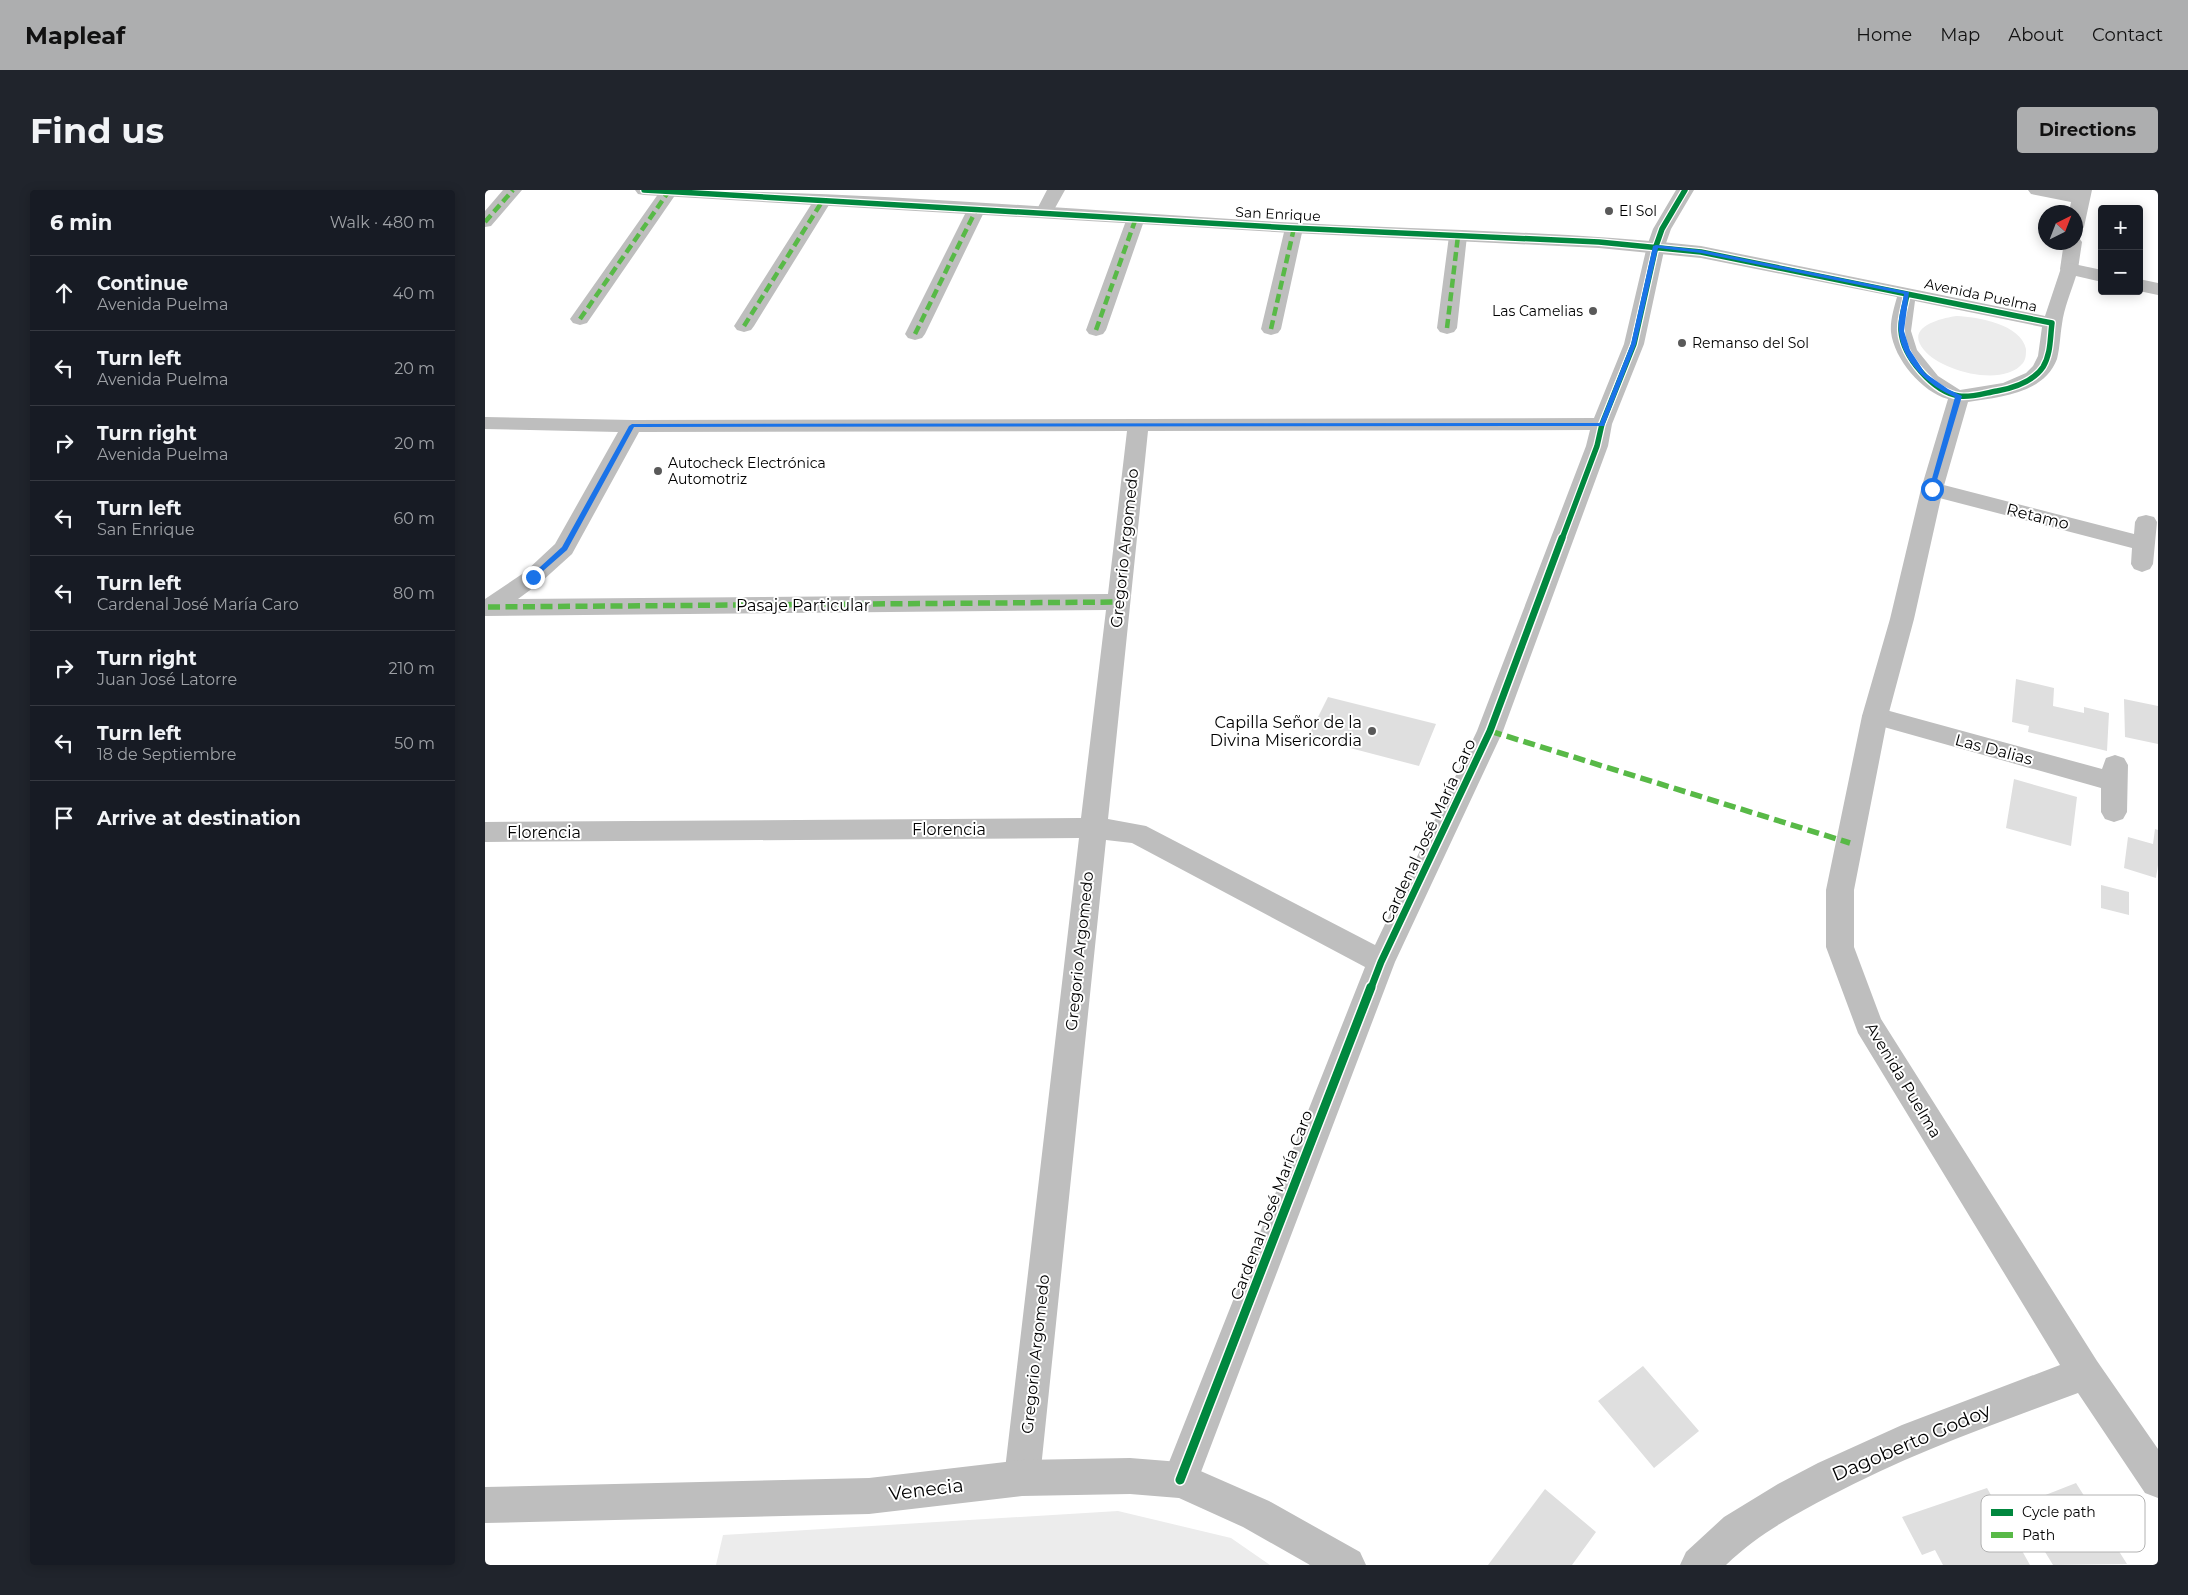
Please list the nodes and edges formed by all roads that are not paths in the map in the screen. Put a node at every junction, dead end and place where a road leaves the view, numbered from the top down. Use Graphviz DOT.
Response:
graph roads {
  1 [pos="513,190"];
  2 [pos="644,190"];
  3 [pos="1056,190"];
  4 [pos="1685,190"];
  5 [pos="2037,190"];
  6 [pos="669,191"];
  7 [pos="2081,194"];
  8 [pos="823,200"];
  9 [pos="977,208"];
  10 [pos="1045,213"];
  11 [pos="1136,218"];
  12 [pos="485,222"];
  13 [pos="1294,228"];
  14 [pos="1459,236"];
  15 [pos="1656,246"];
  16 [pos="2072,250"];
  17 [pos="2069,269"];
  18 [pos="2098,275"];
  19 [pos="2143,286"];
  20 [pos="2158,289"];
  21 [pos="1907,293"];
  22 [pos="580,319"];
  23 [pos="2052,322"];
  24 [pos="744,326"];
  25 [pos="1447,328"];
  26 [pos="1271,329"];
  27 [pos="1096,330"];
  28 [pos="915,334"];
  29 [pos="1959,396"];
  30 [pos="485,423"];
  31 [pos="1138,424"];
  32 [pos="1602,424"];
  33 [pos="632,426"];
  34 [pos="1932,489"];
  35 [pos="2146,522"];
  36 [pos="1118,602"];
  37 [pos="486,609"];
  38 [pos="1875,716"];
  39 [pos="2114,812"];
  40 [pos="1093,828"];
  41 [pos="485,832"];
  42 [pos="1381,962"];
  43 [pos="2085,1373"];
  44 [pos="1022,1478"];
  45 [pos="1180,1480"];
  46 [pos="2158,1480"];
  47 [pos="485,1504"];
  48 [pos="1347,1565"];
  49 [pos="1699,1565"];
  1 -- 12 [label="street"];
  2 -- 6 [label="street, San Enrique"];
  3 -- 10 [label="street"];
  4 -- 15 [label="street, Cardenal José María Caro"];
  5 -- 7 [label="street"];
  6 -- 8 [label="street, San Enrique"];
  6 -- 22 [label="street"];
  8 -- 9 [label="street, San Enrique"];
  8 -- 24 [label="street"];
  9 -- 10 [label="street, San Enrique"];
  9 -- 28 [label="street"];
  10 -- 11 [label="street, San Enrique"];
  11 -- 13 [label="street, San Enrique"];
  11 -- 27 [label="street"];
  13 -- 14 [label="street, San Enrique"];
  13 -- 26 [label="street"];
  14 -- 15 [label="street, San Enrique"];
  14 -- 25 [label="street"];
  15 -- 21 [label="street, San Enrique"];
  15 -- 32 [label="street, Cardenal José María Caro"];
  16 -- 17 [label="street, Avenida Puelma"];
  17 -- 18 [label="street"];
  17 -- 23 [label="street, Avenida Puelma"];
  19 -- 20 [label="street"];
  21 -- 23 [label="street, Avenida Puelma"];
  21 -- 29 [label="street, Avenida Puelma"];
  23 -- 29 [label="street, Avenida Puelma"];
  29 -- 34 [label="street, Avenida Puelma"];
  30 -- 33 [label="street"];
  31 -- 32 [label="street"];
  31 -- 33 [label="street"];
  31 -- 36 [label="street, Gregorio Argomedo"];
  32 -- 42 [label="street, Cardenal José María Caro"];
  33 -- 37 [label="street"];
  34 -- 35 [label="street, Retamo"];
  34 -- 38 [label="street, Avenida Puelma"];
  36 -- 37 [label="street, Pasaje Particular"];
  36 -- 40 [label="street, Gregorio Argomedo"];
  38 -- 39 [label="street, Las Dalias"];
  38 -- 43 [label="street, Avenida Puelma"];
  40 -- 41 [label="street, Florencia"];
  40 -- 42 [label="street, Florencia"];
  40 -- 44 [label="street, Gregorio Argomedo"];
  42 -- 45 [label="street, Cardenal José María Caro"];
  43 -- 46 [label="street, Avenida Puelma"];
  43 -- 49 [label="street, Dagoberto Godoy"];
  44 -- 45 [label="street, Venecia"];
  44 -- 47 [label="street, Venecia"];
  45 -- 48 [label="street, Venecia"];
}
